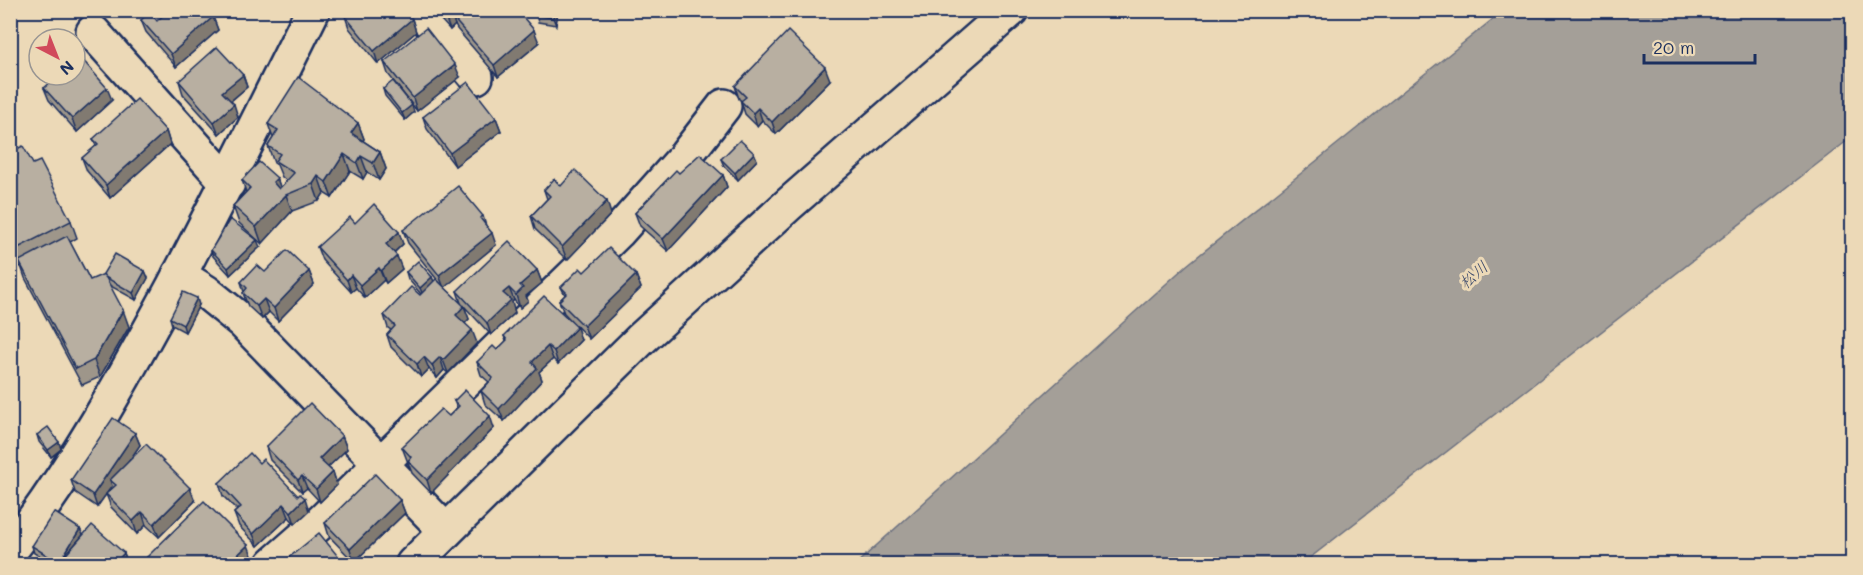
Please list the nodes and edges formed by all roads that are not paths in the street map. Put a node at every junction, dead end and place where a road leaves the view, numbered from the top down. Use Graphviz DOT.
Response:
graph roads {
  1 [pos="313,10"];
  2 [pos="420,10"];
  3 [pos="1011,10"];
  4 [pos="93,32"];
  5 [pos="476,77"];
  6 [pos="724,106"];
  7 [pos="228,183"];
  8 [pos="179,276"];
  9 [pos="381,464"];
  10 [pos="446,531"];
  11 [pos="10,551"];
  12 [pos="273,564"];
  13 [pos="412,564"];
  1 -- 7 [label="street"];
  2 -- 5 [label="street"];
  3 -- 10 [label="street"];
  4 -- 7 [label="street"];
  6 -- 9 [label="street"];
  7 -- 8 [label="street"];
  8 -- 9 [label="street"];
  8 -- 11 [label="street"];
  9 -- 10 [label="street"];
  9 -- 12 [label="street"];
  10 -- 13 [label="street"];
}
